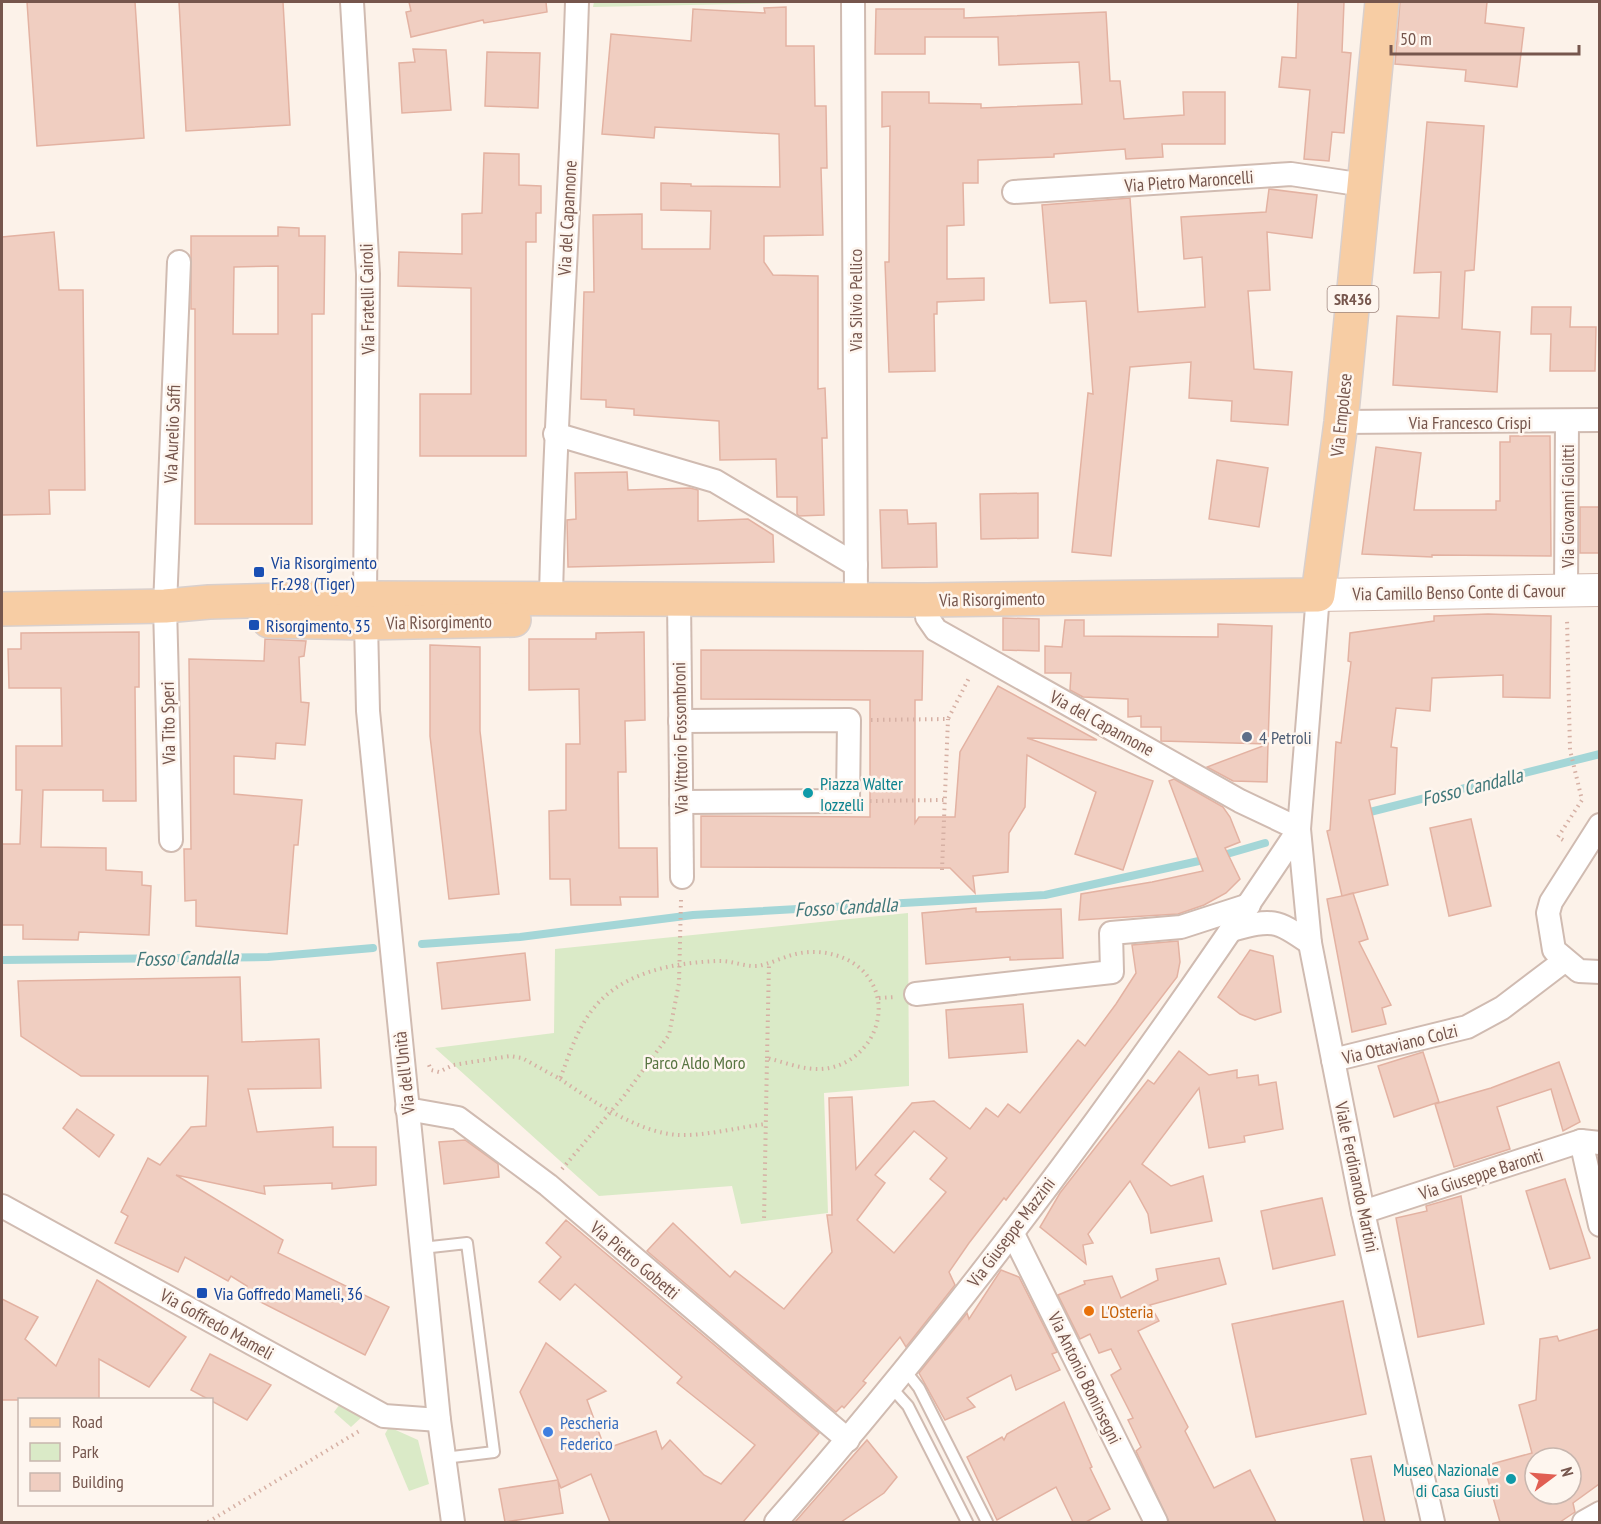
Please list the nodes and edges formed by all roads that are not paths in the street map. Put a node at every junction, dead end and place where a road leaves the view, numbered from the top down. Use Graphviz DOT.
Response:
graph roads {
  1 [pos="352,2"];
  2 [pos="577,2"];
  3 [pos="853,2"];
  4 [pos="1382,2"];
  5 [pos="1364,185"];
  6 [pos="1014,192"];
  7 [pos="179,261"];
  8 [pos="1599,420"];
  9 [pos="1567,421"];
  10 [pos="1341,422"];
  11 [pos="555,434"];
  12 [pos="856,565"];
  13 [pos="1566,590"];
  14 [pos="1599,590"];
  15 [pos="1318,596"];
  16 [pos="551,598"];
  17 [pos="625,598"];
  18 [pos="855,598"];
  19 [pos="672,599"];
  20 [pos="926,600"];
  21 [pos="182,607"];
  22 [pos="2,609"];
  23 [pos="365,610"];
  24 [pos="680,721"];
  25 [pos="681,802"];
  26 [pos="1599,825"];
  27 [pos="1299,829"];
  28 [pos="171,840"];
  29 [pos="682,877"];
  30 [pos="1249,905"];
  31 [pos="1232,930"];
  32 [pos="1310,943"];
  33 [pos="1564,962"];
  34 [pos="1599,972"];
  35 [pos="916,994"];
  36 [pos="1333,1060"];
  37 [pos="407,1109"];
  38 [pos="1590,1142"];
  39 [pos="2,1206"];
  40 [pos="1363,1212"];
  41 [pos="1599,1225"];
  42 [pos="1013,1234"];
  43 [pos="422,1248"];
  44 [pos="897,1378"];
  45 [pos="439,1420"];
  46 [pos="848,1440"];
  47 [pos="444,1458"];
  48 [pos="1599,1513"];
  49 [pos="453,1522"];
  50 [pos="776,1522"];
  51 [pos="967,1522"];
  52 [pos="987,1522"];
  53 [pos="1156,1522"];
  54 [pos="1433,1522"];
  55 [pos="1584,1522"];
  1 -- 23 [label="street, Via Fratelli Cairoli"];
  2 -- 11 [label="street, Via del Capannone"];
  3 -- 12 [label="street, Via Silvio Pellico"];
  4 -- 5 [label="main road, Via Empolese / SR436"];
  5 -- 6 [label="street, Via Pietro Maroncelli"];
  5 -- 10 [label="main road, Via Empolese / SR436"];
  7 -- 21 [label="street, Via Aurelio Saffi"];
  8 -- 9 [label="street, Via Francesco Crispi"];
  9 -- 10 [label="street, Via Francesco Crispi"];
  9 -- 13 [label="street, Via Giovanni Giolitti"];
  10 -- 15 [label="main road, Via Empolese / SR436"];
  11 -- 12 [label="street"];
  11 -- 16 [label="street, Via del Capannone"];
  12 -- 18 [label="street, Via Silvio Pellico"];
  13 -- 14 [label="main road, Via Camillo Benso Conte di Cavour"];
  13 -- 15 [label="main road, Via Camillo Benso Conte di Cavour"];
  15 -- 20 [label="main road, Via Risorgimento"];
  15 -- 27 [label="street, Via Empolese"];
  16 -- 17 [label="main road, Via Risorgimento"];
  16 -- 23 [label="main road, Via Risorgimento"];
  17 -- 19 [label="main road, Via Risorgimento"];
  17 -- 23 [label="main road"];
  18 -- 19 [label="main road, Via Risorgimento"];
  18 -- 20 [label="main road, Via Risorgimento"];
  19 -- 23 [label="main road, Via Risorgimento"];
  19 -- 24 [label="street, Via Vittorio Fossombroni"];
  20 -- 27 [label="street, Via del Capannone"];
  21 -- 22 [label="main road, Via Risorgimento"];
  21 -- 23 [label="main road, Via Risorgimento"];
  21 -- 28 [label="street, Via Tito Speri"];
  23 -- 37 [label="street, Via dell'Unità"];
  24 -- 25 [label="street, Via Vittorio Fossombroni"];
  24 -- 25 [label="street"];
  25 -- 29 [label="street, Via Vittorio Fossombroni"];
  26 -- 33 [label="street"];
  27 -- 30 [label="street, Via Giuseppe Mazzini"];
  27 -- 32 [label="street, Viale Ferdinando Martini"];
  30 -- 31 [label="street, Via Giuseppe Mazzini"];
  30 -- 35 [label="street"];
  31 -- 32 [label="street"];
  31 -- 42 [label="street, Via Giuseppe Mazzini"];
  32 -- 36 [label="street, Viale Ferdinando Martini"];
  33 -- 34 [label="street"];
  33 -- 36 [label="street, Via Ottaviano Colzi"];
  36 -- 40 [label="street, Viale Ferdinando Martini"];
  37 -- 43 [label="street, Via dell'Unità"];
  37 -- 46 [label="street, Via Pietro Gobetti"];
  38 -- 40 [label="street, Via Giuseppe Baronti"];
  38 -- 41 [label="street"];
  39 -- 45 [label="street, Via Goffredo Mameli"];
  40 -- 54 [label="street, Viale Ferdinando Martini"];
  42 -- 44 [label="street, Via Giuseppe Mazzini"];
  42 -- 53 [label="street, Via Antonio Boninsegni"];
  43 -- 45 [label="street, Via dell'Unità"];
  43 -- 47 [label="lane"];
  44 -- 46 [label="street, Via Giuseppe Mazzini"];
  44 -- 51 [label="lane"];
  44 -- 52 [label="lane"];
  45 -- 47 [label="street, Via dell'Unità"];
  46 -- 50 [label="street, Via Giuseppe Mazzini"];
  47 -- 49 [label="street, Via dell'Unità"];
  48 -- 55 [label="street"];
}
